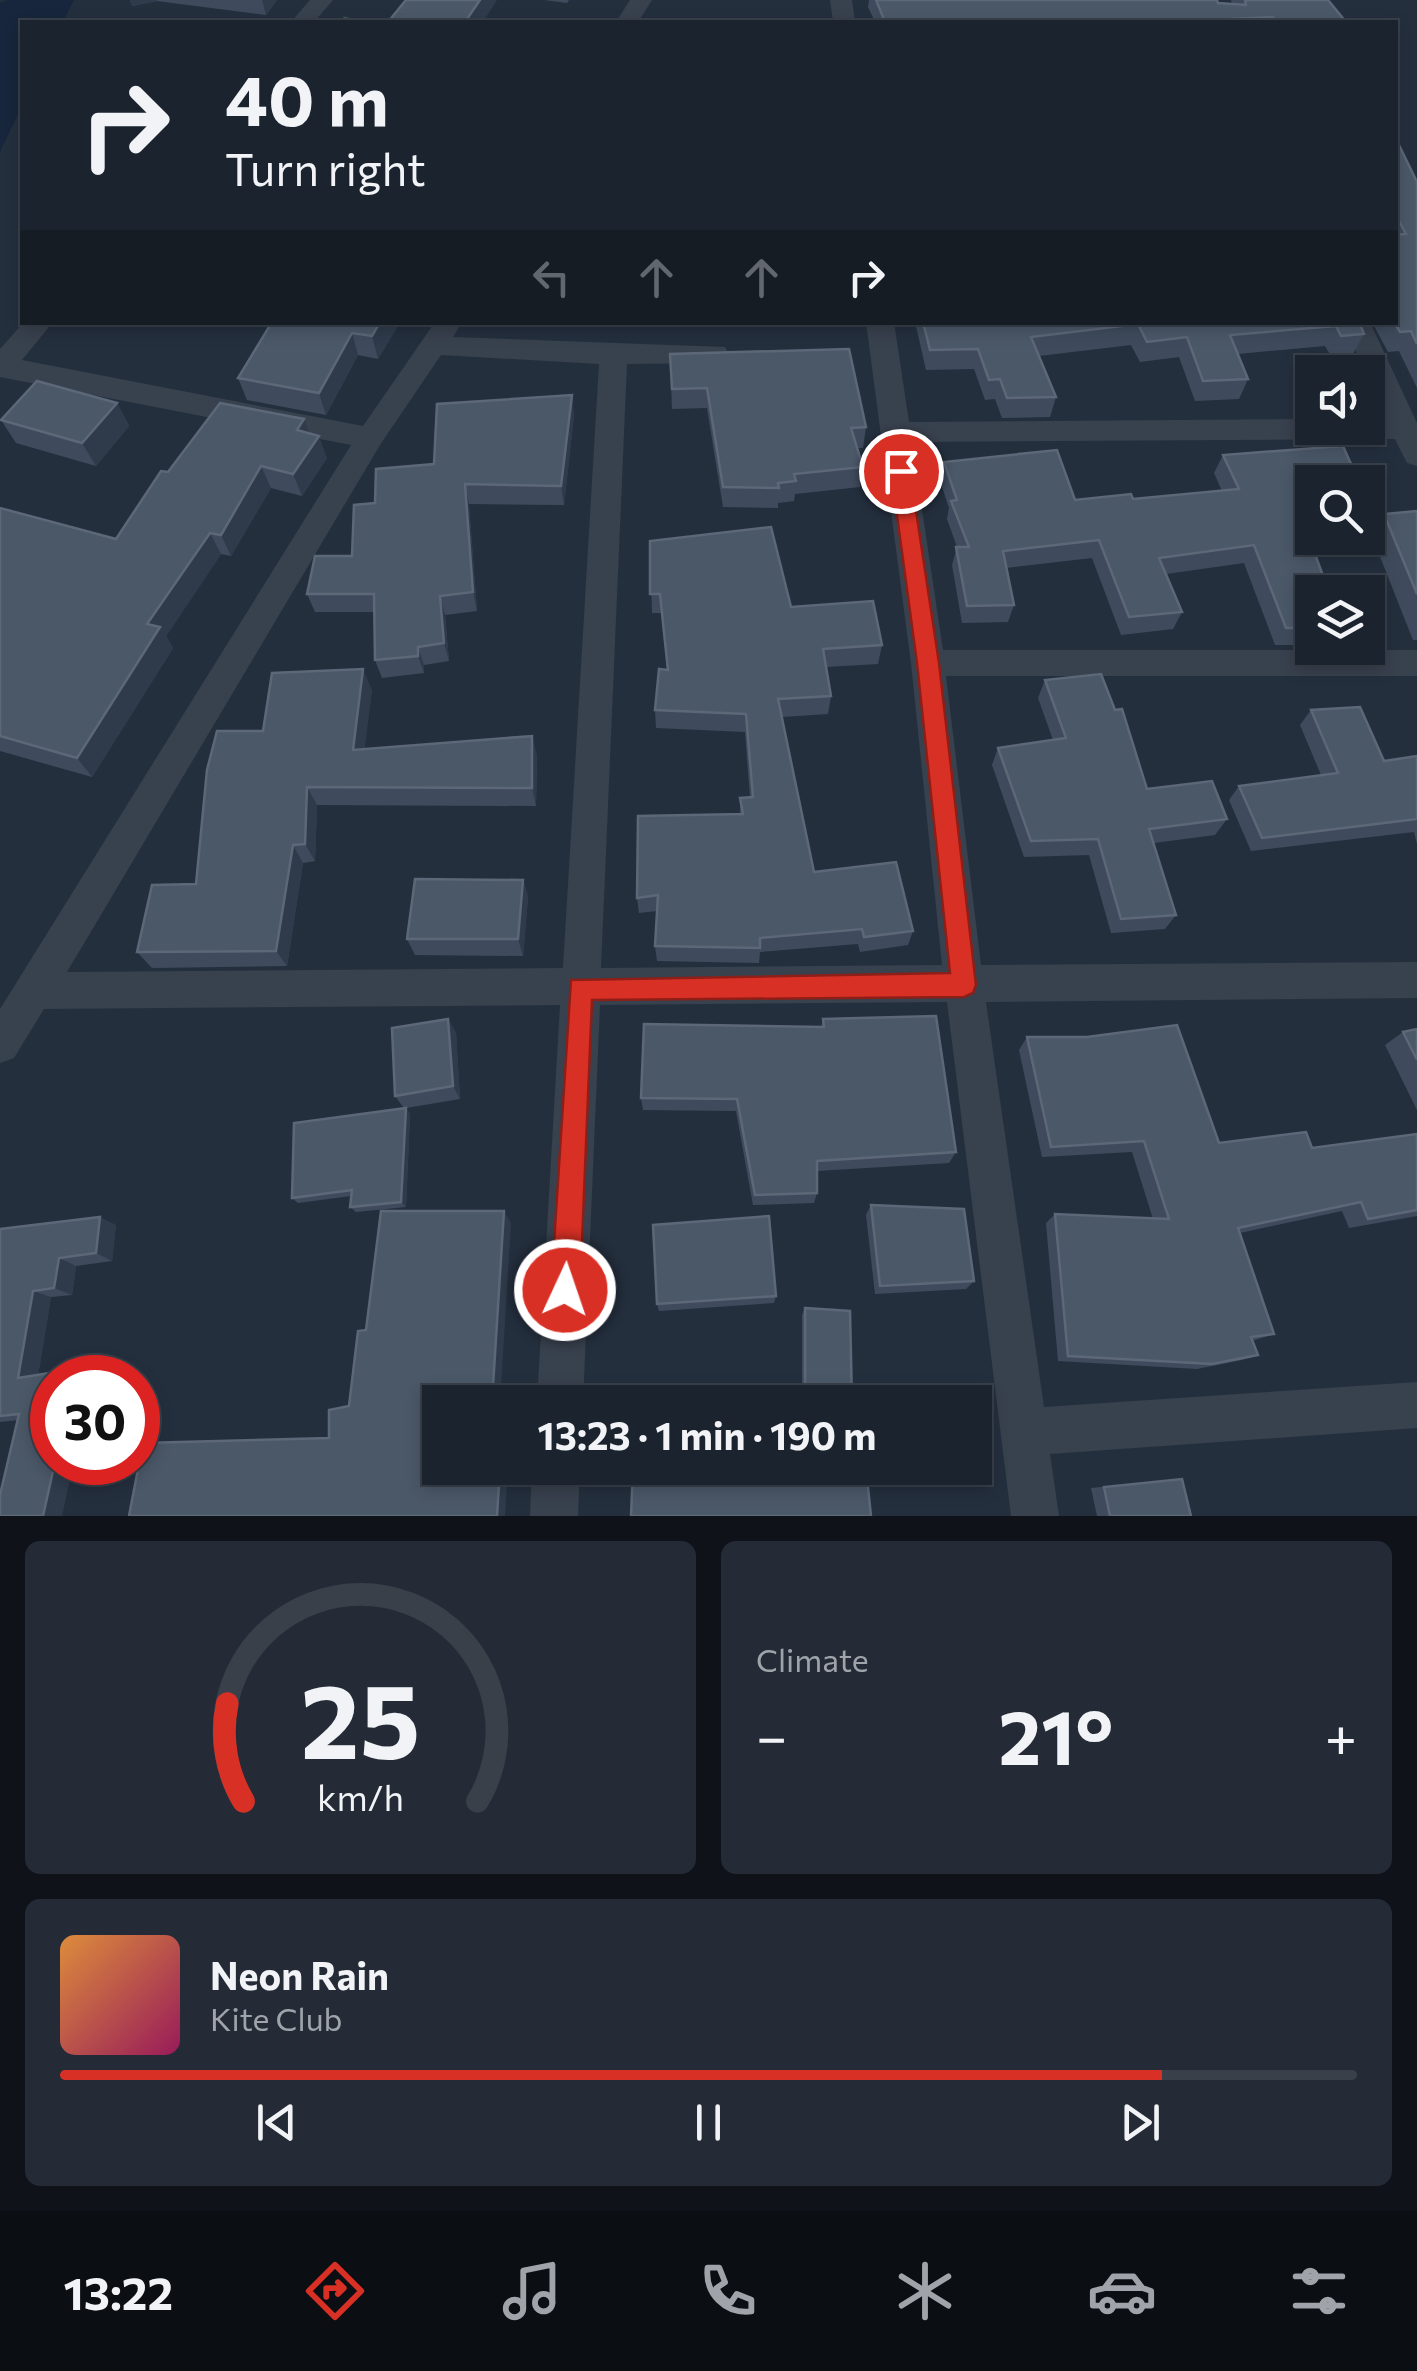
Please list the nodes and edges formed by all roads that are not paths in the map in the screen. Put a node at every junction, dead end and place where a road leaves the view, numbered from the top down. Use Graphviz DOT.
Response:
graph roads {
  1 [pos="322,0"];
  2 [pos="304,20"];
  3 [pos="37,325"];
  4 [pos="1357,325"];
  5 [pos="443,334"];
  6 [pos="876,343"];
  7 [pos="613,354"];
  8 [pos="748,354"];
  9 [pos="0,367"];
  10 [pos="895,432"];
  11 [pos="370,438"];
  12 [pos="1411,442"];
  13 [pos="1417,662"];
  14 [pos="928,663"];
  15 [pos="1417,980"];
  16 [pos="964,985"];
  17 [pos="580,988"];
  18 [pos="34,991"];
  19 [pos="0,1044"];
  20 [pos="561,1385"];
  21 [pos="1417,1405"];
  22 [pos="1025,1432"];
  23 [pos="555,1485"];
  24 [pos="554,1516"];
  25 [pos="1034,1516"];
  1 -- 2 [label="street"];
  3 -- 9 [label="street"];
  4 -- 12 [label="street"];
  5 -- 7 [label="street"];
  5 -- 11 [label="street"];
  6 -- 10 [label="street"];
  7 -- 8 [label="street"];
  7 -- 17 [label="street"];
  9 -- 11 [label="street"];
  10 -- 12 [label="street"];
  10 -- 14 [label="street"];
  11 -- 18 [label="street"];
  13 -- 14 [label="street"];
  14 -- 16 [label="street"];
  15 -- 16 [label="street"];
  16 -- 17 [label="street"];
  16 -- 22 [label="street"];
  17 -- 18 [label="street"];
  17 -- 20 [label="street"];
  18 -- 19 [label="street"];
  21 -- 22 [label="street"];
  22 -- 25 [label="street"];
  23 -- 24 [label="street"];
}
